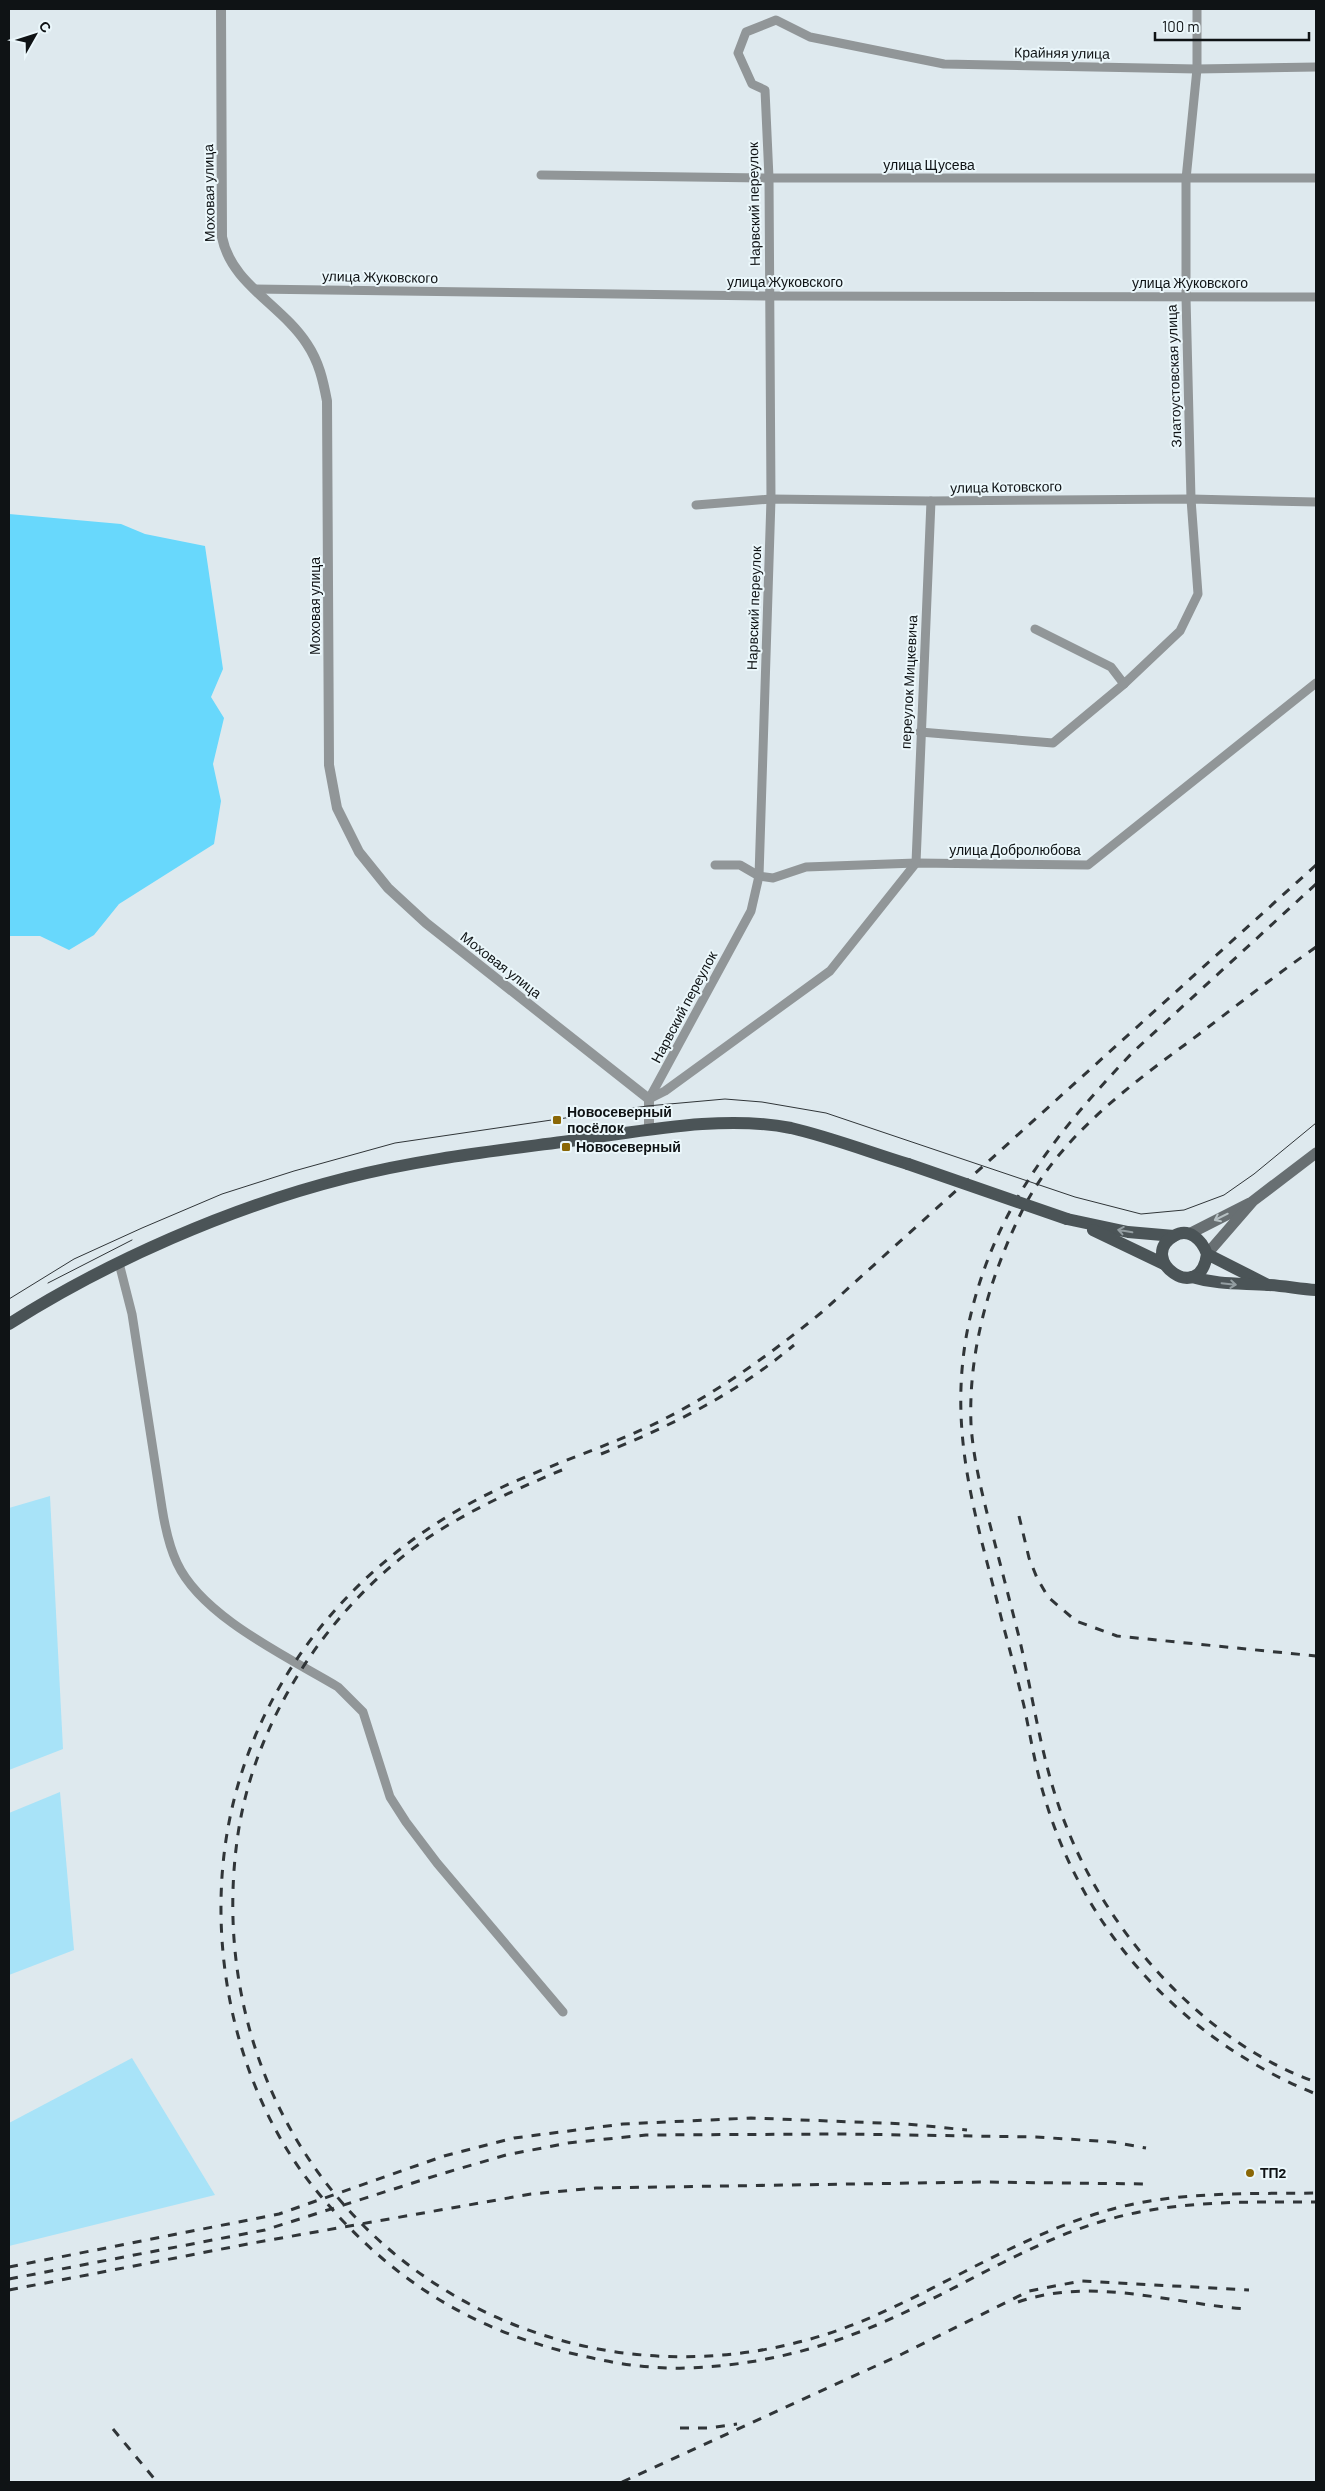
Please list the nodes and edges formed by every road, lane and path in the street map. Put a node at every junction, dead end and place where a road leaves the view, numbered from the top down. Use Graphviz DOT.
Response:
graph roads {
  1 [pos="221,9"];
  2 [pos="1197,9"];
  3 [pos="1316,66"];
  4 [pos="1197,69"];
  5 [pos="765,90"];
  6 [pos="541,175"];
  7 [pos="769,178"];
  8 [pos="1316,178"];
  9 [pos="1186,179"];
  10 [pos="254,288"];
  11 [pos="770,296"];
  12 [pos="1186,297"];
  13 [pos="1316,297"];
  14 [pos="771,499"];
  15 [pos="1191,499"];
  16 [pos="931,501"];
  17 [pos="1316,502"];
  18 [pos="696,505"];
  19 [pos="1035,629"];
  20 [pos="1316,683"];
  21 [pos="1124,684"];
  22 [pos="920,732"];
  23 [pos="916,863"];
  24 [pos="715,865"];
  25 [pos="759,876"];
  26 [pos="649,1099"];
  27 [pos="649,1130"];
  28 [pos="1316,1153"];
  29 [pos="1254,1201"];
  30 [pos="1067,1219"];
  31 [pos="1189,1234"];
  32 [pos="1174,1236"];
  33 [pos="1207,1254"];
  34 [pos="119,1263"];
  35 [pos="1164,1264"];
  36 [pos="1192,1277"];
  37 [pos="1268,1285"];
  38 [pos="1316,1290"];
  39 [pos="9,1324"];
  40 [pos="563,2012"];
  1 -- 10 [label="street, Моховая улица"];
  2 -- 4 [label="street, Златоустовская улица"];
  3 -- 4 [label="street, Крайняя улица"];
  4 -- 5 [label="street, Крайняя улица"];
  4 -- 9 [label="street, Златоустовская улица"];
  5 -- 7 [label="street, Нарвский переулок"];
  6 -- 7 [label="street, улица Щусева"];
  7 -- 9 [label="street, улица Щусева"];
  7 -- 11 [label="street, Нарвский переулок"];
  8 -- 9 [label="street, улица Щусева"];
  9 -- 12 [label="street, Златоустовская улица"];
  10 -- 11 [label="street, улица Жуковского"];
  10 -- 26 [label="street, Моховая улица"];
  11 -- 12 [label="street, улица Жуковского"];
  11 -- 14 [label="street, Нарвский переулок"];
  12 -- 13 [label="street, улица Жуковского"];
  12 -- 15 [label="street, Златоустовская улица"];
  14 -- 16 [label="street, улица Котовского"];
  14 -- 18 [label="street, улица Котовского"];
  14 -- 25 [label="street, Нарвский переулок"];
  15 -- 16 [label="street, улица Котовского"];
  15 -- 17 [label="street, улица Котовского"];
  15 -- 21 [label="street, Златоустовская улица"];
  16 -- 22 [label="street, переулок Мицкевича"];
  19 -- 21 [label="street"];
  20 -- 23 [label="street, улица Добролюбова"];
  21 -- 22 [label="street, Златоустовская улица"];
  22 -- 23 [label="street, переулок Мицкевича"];
  23 -- 25 [label="street, улица Добролюбова"];
  23 -- 26 [label="street"];
  24 -- 25 [label="street, улица Добролюбова"];
  25 -- 26 [label="street, Нарвский переулок"];
  26 -- 27 [label="street"];
  27 -- 30 [label="main road, bridge"];
  27 -- 34 [label="main road"];
  28 -- 29 [label="main road"];
  29 -- 31 [label="main road, one-way"];
  29 -- 33 [label="main road"];
  32 -- 30 [label="main road, one-way"];
  30 -- 35 [label="main road"];
  31 -- 32 [label="main road"];
  31 -- 33 [label="main road"];
  32 -- 35 [label="main road"];
  33 -- 36 [label="main road"];
  33 -- 37 [label="main road"];
  34 -- 39 [label="main road"];
  34 -- 40 [label="street"];
  35 -- 36 [label="main road"];
  36 -- 37 [label="main road, one-way"];
  37 -- 38 [label="main road"];
}
